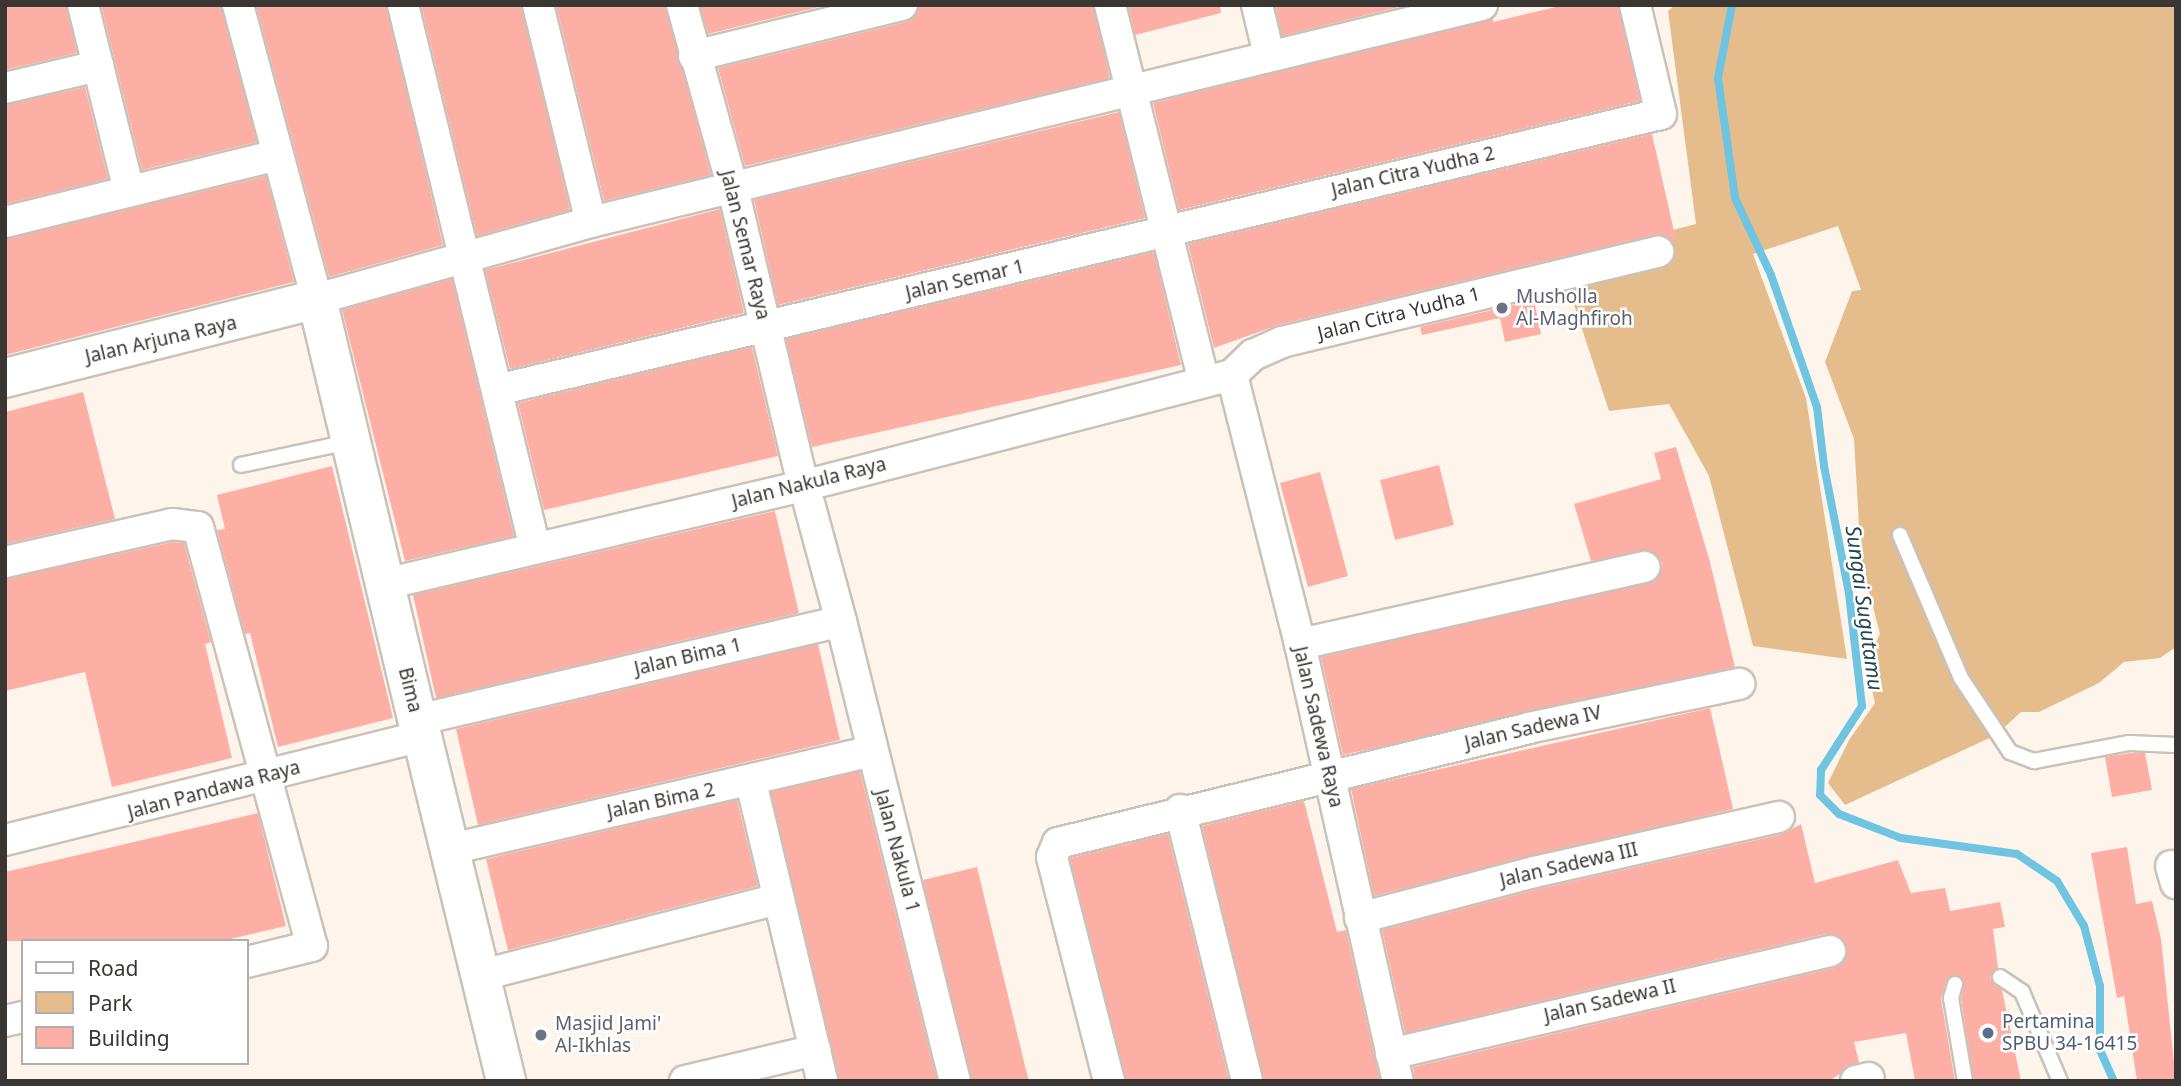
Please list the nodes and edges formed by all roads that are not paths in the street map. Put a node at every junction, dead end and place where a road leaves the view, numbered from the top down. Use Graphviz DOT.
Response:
graph roads {
  1 [pos="83,5"];
  2 [pos="239,5"];
  3 [pos="403,5"];
  4 [pos="538,5"];
  5 [pos="682,5"];
  6 [pos="902,5"];
  7 [pos="1110,5"];
  8 [pos="1257,5"];
  9 [pos="1482,5"];
  10 [pos="1634,5"];
  11 [pos="1380,17"];
  12 [pos="1269,55"];
  13 [pos="694,56"];
  14 [pos="98,66"];
  15 [pos="5,88"];
  16 [pos="1128,89"];
  17 [pos="278,155"];
  18 [pos="733,189"];
  19 [pos="129,191"];
  20 [pos="5,222"];
  21 [pos="591,222"];
  22 [pos="1165,233"];
  23 [pos="1658,253"];
  24 [pos="464,256"];
  25 [pos="317,299"];
  26 [pos="766,328"];
  27 [pos="5,377"];
  28 [pos="1218,378"];
  29 [pos="497,390"];
  30 [pos="349,442"];
  31 [pos="240,465"];
  32 [pos="806,494"];
  33 [pos="1900,535"];
  34 [pos="535,548"];
  35 [pos="5,562"];
  36 [pos="1645,567"];
  37 [pos="385,584"];
  38 [pos="841,621"];
  39 [pos="1300,644"];
  40 [pos="1739,684"];
  41 [pos="420,728"];
  42 [pos="2176,745"];
  43 [pos="871,751"];
  44 [pos="268,776"];
  45 [pos="1329,778"];
  46 [pos="751,782"];
  47 [pos="1180,810"];
  48 [pos="1779,817"];
  49 [pos="5,840"];
  50 [pos="451,849"];
  51 [pos="778,899"];
  52 [pos="1360,918"];
  53 [pos="1830,951"];
  54 [pos="248,962"];
  55 [pos="481,975"];
  56 [pos="2000,977"];
  57 [pos="1955,984"];
  58 [pos="815,1050"];
  59 [pos="1395,1067"];
  60 [pos="506,1081"];
  61 [pos="685,1081"];
  62 [pos="822,1081"];
  63 [pos="955,1081"];
  64 [pos="1109,1081"];
  65 [pos="1247,1081"];
  66 [pos="1965,1081"];
  67 [pos="2060,1081"];
  1 -- 14 [label="street"];
  2 -- 17 [label="street"];
  3 -- 24 [label="street"];
  4 -- 21 [label="street"];
  5 -- 13 [label="street, Jalan Semar Raya"];
  6 -- 13 [label="street"];
  7 -- 16 [label="street, Jalan Sadewa Raya"];
  8 -- 12 [label="street"];
  9 -- 11 [label="street"];
  10 -- 22 [label="street, Jalan Citra Yudha 2"];
  11 -- 12 [label="street"];
  12 -- 16 [label="street"];
  13 -- 18 [label="street, Jalan Semar Raya"];
  14 -- 15 [label="street"];
  14 -- 19 [label="street"];
  16 -- 18 [label="street"];
  16 -- 22 [label="street, Jalan Sadewa Raya"];
  17 -- 19 [label="street"];
  17 -- 25 [label="street"];
  18 -- 21 [label="street"];
  18 -- 26 [label="street, Jalan Semar Raya"];
  19 -- 20 [label="street"];
  21 -- 24 [label="street"];
  22 -- 26 [label="street, Jalan Semar 1"];
  22 -- 28 [label="street, Jalan Sadewa Raya"];
  23 -- 28 [label="street, Jalan Citra Yudha 1"];
  24 -- 25 [label="street"];
  24 -- 29 [label="street"];
  25 -- 27 [label="street, Jalan Arjuna Raya"];
  25 -- 30 [label="street, Bima"];
  26 -- 29 [label="street, Jalan Semar 1"];
  26 -- 32 [label="street, Jalan Semar Raya"];
  28 -- 32 [label="street, Jalan Nakula Raya"];
  28 -- 39 [label="street, Jalan Sadewa Raya"];
  29 -- 34 [label="street"];
  30 -- 31 [label="lane"];
  30 -- 37 [label="street, Bima"];
  32 -- 34 [label="street, Jalan Nakula Raya"];
  32 -- 38 [label="street"];
  33 -- 42 [label="lane"];
  34 -- 37 [label="street, Jalan Nakula Raya"];
  35 -- 44 [label="street"];
  36 -- 39 [label="street"];
  37 -- 41 [label="street, Bima"];
  38 -- 41 [label="street, Jalan Bima 1"];
  38 -- 43 [label="street, Jalan Nakula 1"];
  39 -- 45 [label="street, Jalan Sadewa Raya"];
  40 -- 45 [label="street, Jalan Sadewa IV"];
  41 -- 44 [label="street, Jalan Pandawa Raya"];
  41 -- 50 [label="street, Bima"];
  43 -- 46 [label="street, Jalan Bima 2"];
  43 -- 63 [label="street, Jalan Nakula 1"];
  44 -- 49 [label="street, Jalan Pandawa Raya"];
  44 -- 54 [label="street"];
  45 -- 47 [label="street, Jalan Sadewa IV"];
  45 -- 52 [label="street, Jalan Sadewa Raya"];
  46 -- 50 [label="street, Jalan Bima 2"];
  46 -- 51 [label="street"];
  47 -- 64 [label="street, Jalan Sadewa IV"];
  47 -- 65 [label="street"];
  48 -- 52 [label="street, Jalan Sadewa III"];
  50 -- 55 [label="street, Bima"];
  51 -- 55 [label="street"];
  51 -- 58 [label="street"];
  52 -- 59 [label="street, Jalan Sadewa Raya"];
  53 -- 59 [label="street, Jalan Sadewa II"];
  55 -- 60 [label="street, Bima"];
  56 -- 67 [label="lane"];
  57 -- 66 [label="lane"];
  58 -- 61 [label="street"];
  58 -- 62 [label="street"];
}
